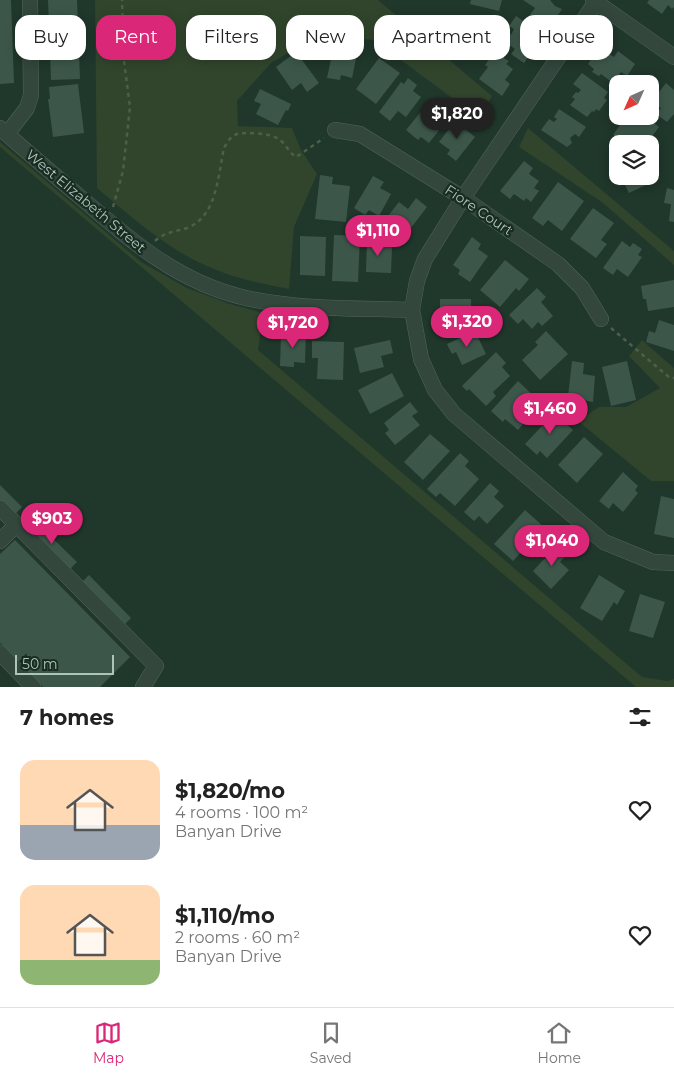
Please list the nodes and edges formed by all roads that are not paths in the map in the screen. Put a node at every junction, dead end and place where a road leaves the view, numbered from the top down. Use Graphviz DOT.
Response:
graph roads {
  1 [pos="30,0"];
  2 [pos="595,1"];
  3 [pos="674,57"];
  4 [pos="335,130"];
  5 [pos="4,131"];
  6 [pos="462,198"];
  7 [pos="412,310"];
  8 [pos="601,319"];
  9 [pos="0,508"];
  10 [pos="16,524"];
  11 [pos="0,541"];
  12 [pos="674,563"];
  13 [pos="0,653"];
  14 [pos="33,687"];
  15 [pos="143,687"];
  1 -- 5 [label="street"];
  2 -- 3 [label="street"];
  2 -- 6 [label="street"];
  4 -- 6 [label="street, Fiore Court"];
  5 -- 7 [label="street, West Elizabeth Street"];
  6 -- 7 [label="street"];
  6 -- 8 [label="street, Fiore Court"];
  7 -- 12 [label="street"];
  9 -- 10 [label="street"];
  10 -- 11 [label="street"];
  10 -- 15 [label="street"];
  13 -- 14 [label="street"];
}
